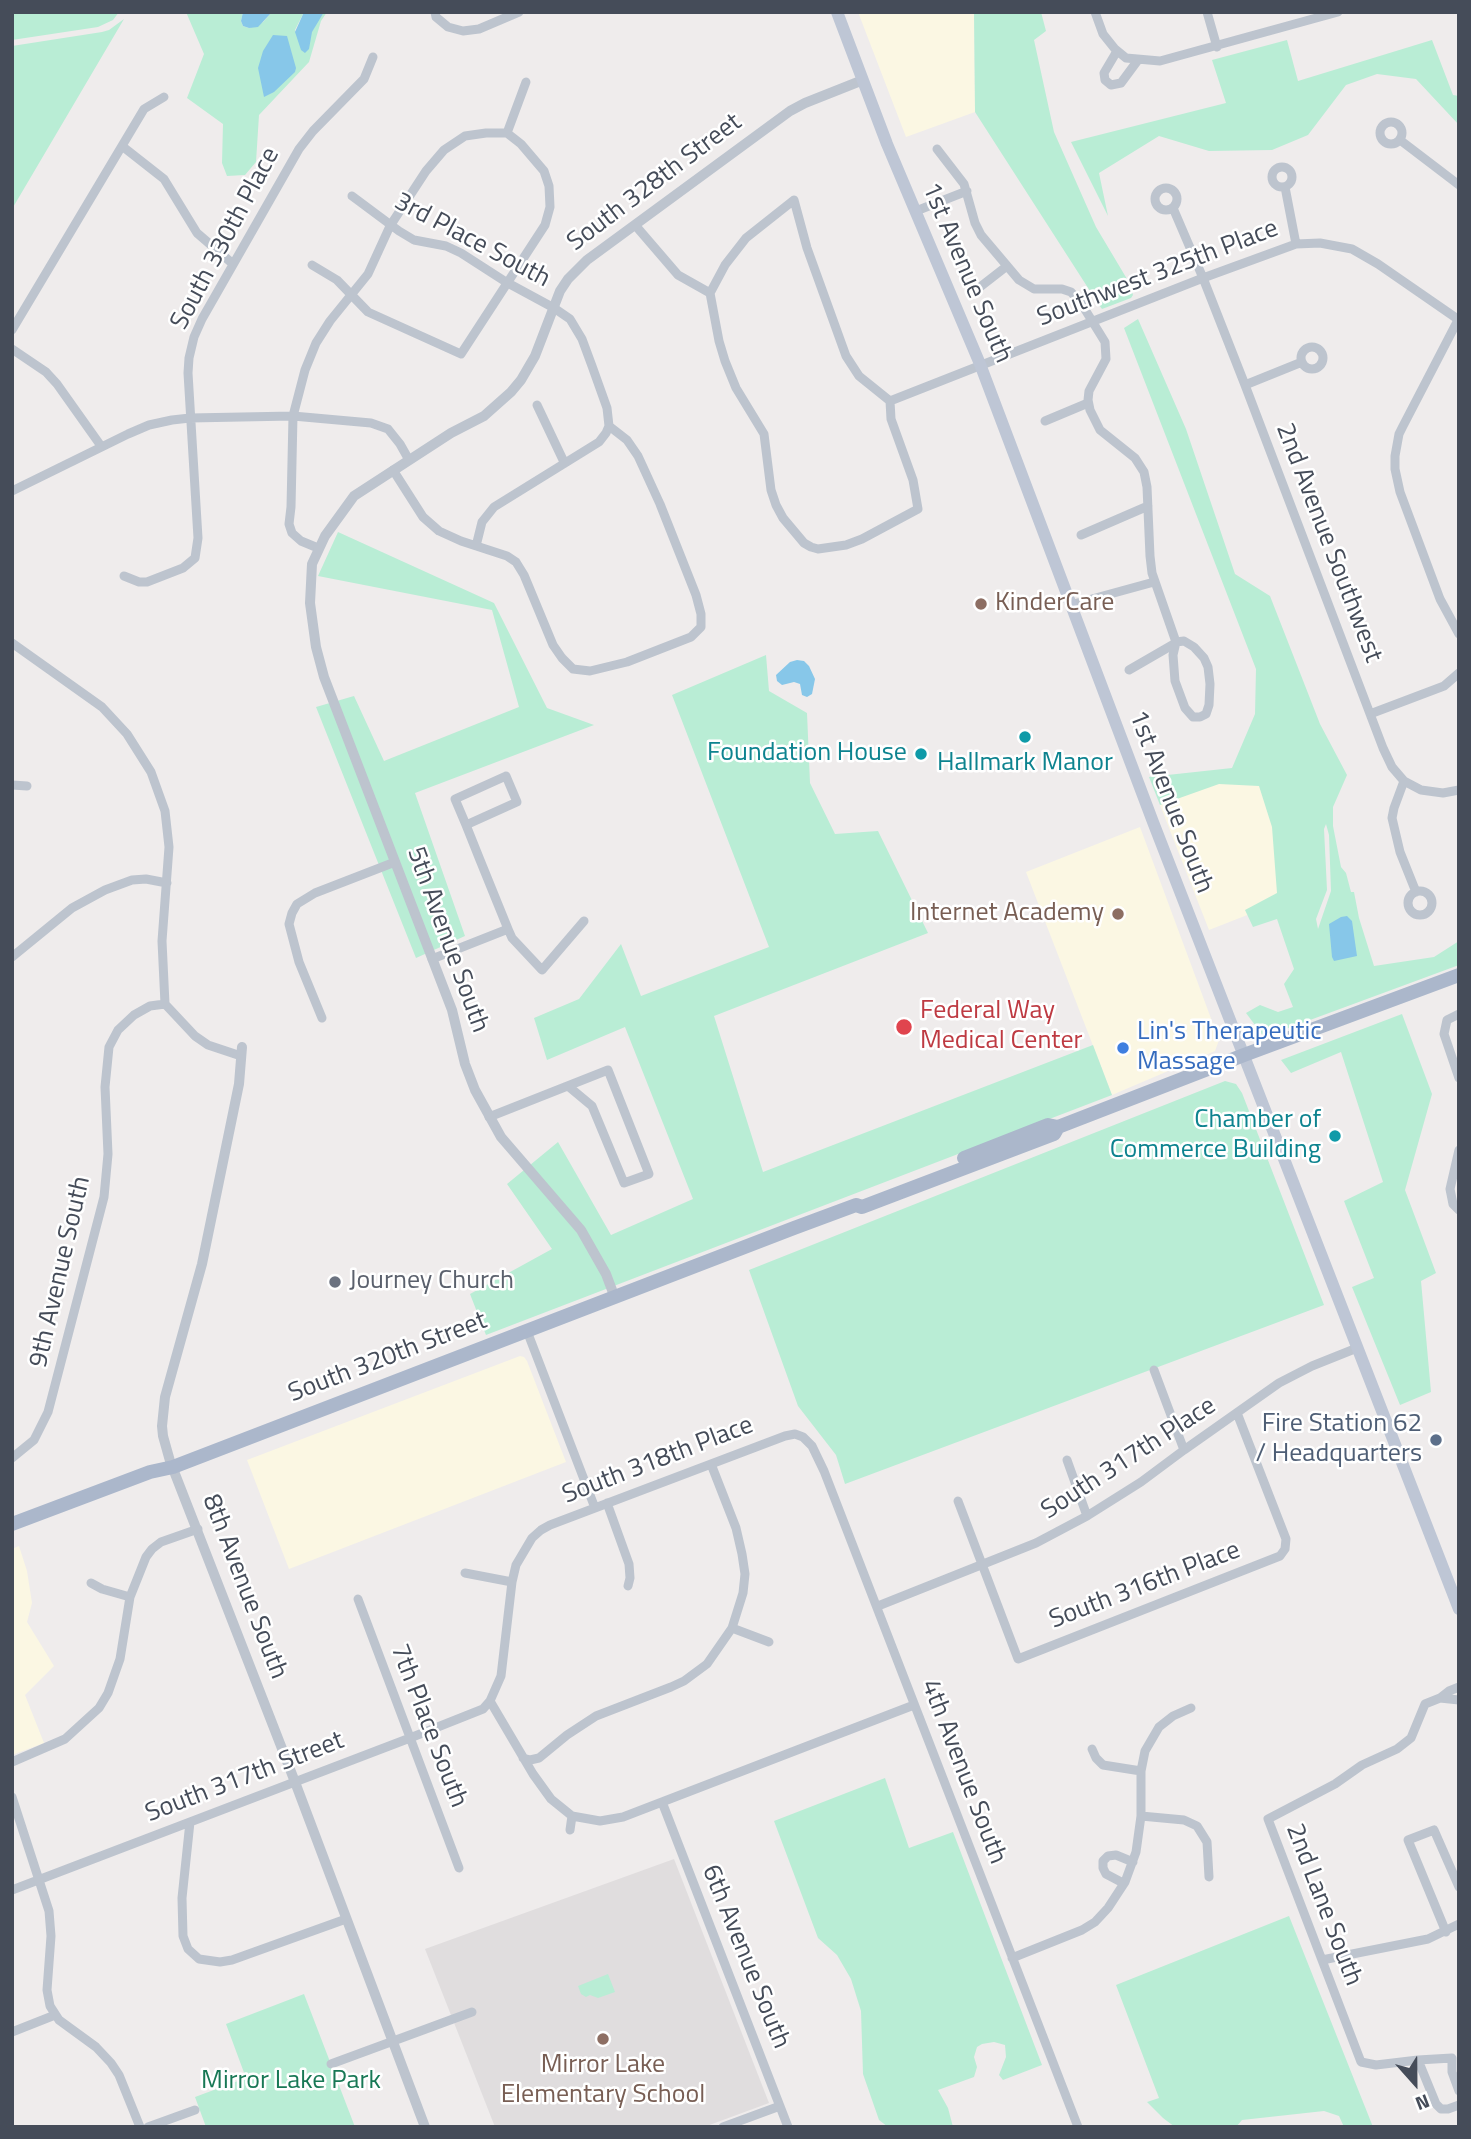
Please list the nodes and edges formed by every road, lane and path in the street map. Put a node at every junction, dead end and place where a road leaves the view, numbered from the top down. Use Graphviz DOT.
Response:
graph roads {
  1 [pos="435,12"];
  2 [pos="519,12"];
  3 [pos="838,12"];
  4 [pos="1095,12"];
  5 [pos="1207,12"];
  6 [pos="1338,12"];
  7 [pos="1217,47"];
  8 [pos="1116,50"];
  9 [pos="373,57"];
  10 [pos="1138,60"];
  11 [pos="863,80"];
  12 [pos="527,82"];
  13 [pos="164,97"];
  14 [pos="507,133"];
  15 [pos="1400,140"];
  16 [pos="122,146"];
  17 [pos="937,149"];
  18 [pos="1459,184"];
  19 [pos="1284,187"];
  20 [pos="967,191"];
  21 [pos="352,196"];
  22 [pos="1173,208"];
  23 [pos="916,211"];
  24 [pos="635,225"];
  25 [pos="390,226"];
  26 [pos="1296,244"];
  27 [pos="233,264"];
  28 [pos="312,265"];
  29 [pos="1007,266"];
  30 [pos="1203,278"];
  31 [pos="506,282"];
  32 [pos="980,287"];
  33 [pos="710,293"];
  34 [pos="352,295"];
  35 [pos="554,308"];
  36 [pos="1458,320"];
  37 [pos="1092,321"];
  38 [pos="12,330"];
  39 [pos="12,349"];
  40 [pos="1302,362"];
  41 [pos="980,365"];
  42 [pos="1245,385"];
  43 [pos="890,401"];
  44 [pos="1088,403"];
  45 [pos="537,405"];
  46 [pos="293,416"];
  47 [pos="190,418"];
  48 [pos="1045,421"];
  49 [pos="609,426"];
  50 [pos="101,446"];
  51 [pos="409,460"];
  52 [pos="564,462"];
  53 [pos="393,470"];
  54 [pos="12,491"];
  55 [pos="1147,506"];
  56 [pos="1081,535"];
  57 [pos="476,546"];
  58 [pos="318,548"];
  59 [pos="312,564"];
  60 [pos="124,576"];
  61 [pos="1154,582"];
  62 [pos="1070,605"];
  63 [pos="1459,634"];
  64 [pos="12,643"];
  65 [pos="1175,643"];
  66 [pos="1129,670"];
  67 [pos="1459,673"];
  68 [pos="1370,714"];
  69 [pos="1404,781"];
  70 [pos="12,785"];
  71 [pos="27,786"];
  72 [pos="1459,790"];
  73 [pos="466,825"];
  74 [pos="395,862"];
  75 [pos="167,883"];
  76 [pos="1416,892"];
  77 [pos="584,921"];
  78 [pos="508,929"];
  79 [pos="12,957"];
  80 [pos="432,959"];
  81 [pos="1459,975"];
  82 [pos="165,1004"];
  83 [pos="1459,1014"];
  84 [pos="322,1018"];
  85 [pos="242,1051"];
  86 [pos="1244,1055"];
  87 [pos="1459,1078"];
  88 [pos="568,1086"];
  89 [pos="489,1116"];
  90 [pos="1459,1150"];
  91 [pos="1459,1210"];
  92 [pos="615,1298"];
  93 [pos="527,1331"];
  94 [pos="1357,1348"];
  95 [pos="1154,1370"];
  96 [pos="1237,1413"];
  97 [pos="803,1437"];
  98 [pos="1184,1450"];
  99 [pos="12,1458"];
  100 [pos="1067,1460"];
  101 [pos="711,1464"];
  102 [pos="173,1467"];
  103 [pos="958,1501"];
  104 [pos="607,1503"];
  105 [pos="595,1508"];
  106 [pos="1087,1516"];
  107 [pos="12,1526"];
  108 [pos="198,1529"];
  109 [pos="12,1534"];
  110 [pos="982,1565"];
  111 [pos="465,1573"];
  112 [pos="512,1581"];
  113 [pos="92,1583"];
  114 [pos="628,1586"];
  115 [pos="130,1597"];
  116 [pos="358,1599"];
  117 [pos="877,1606"];
  118 [pos="1459,1609"];
  119 [pos="732,1628"];
  120 [pos="769,1642"];
  121 [pos="1459,1687"];
  122 [pos="1440,1698"];
  123 [pos="1459,1700"];
  124 [pos="490,1701"];
  125 [pos="914,1705"];
  126 [pos="1191,1709"];
  127 [pos="410,1738"];
  128 [pos="1092,1749"];
  129 [pos="523,1758"];
  130 [pos="12,1762"];
  131 [pos="1141,1771"];
  132 [pos="295,1782"];
  133 [pos="12,1797"];
  134 [pos="662,1802"];
  135 [pos="572,1816"];
  136 [pos="1142,1816"];
  137 [pos="190,1822"];
  138 [pos="570,1830"];
  139 [pos="1133,1862"];
  140 [pos="459,1868"];
  141 [pos="1209,1877"];
  142 [pos="39,1879"];
  143 [pos="1124,1883"];
  144 [pos="1459,1887"];
  145 [pos="12,1890"];
  146 [pos="346,1919"];
  147 [pos="1459,1924"];
  148 [pos="1446,1931"];
  149 [pos="1012,1958"];
  150 [pos="1322,1960"];
  151 [pos="472,2012"];
  152 [pos="55,2015"];
  153 [pos="12,2032"];
  154 [pos="393,2041"];
  155 [pos="1418,2060"];
  156 [pos="331,2064"];
  157 [pos="1459,2091"];
  158 [pos="1459,2105"];
  159 [pos="780,2106"];
  160 [pos="195,2110"];
  161 [pos="140,2127"];
  162 [pos="148,2127"];
  163 [pos="425,2127"];
  164 [pos="723,2127"];
  165 [pos="788,2127"];
  166 [pos="1078,2127"];
  1 -- 2 [label="street"];
  3 -- 11 [label="main road, 1st Avenue South"];
  4 -- 8 [label="street"];
  5 -- 7 [label="street"];
  6 -- 7 [label="street"];
  7 -- 10 [label="street"];
  8 -- 10 [label="street"];
  8 -- 10 [label="street"];
  9 -- 27 [label="street, South 330th Place"];
  11 -- 23 [label="main road, 1st Avenue South"];
  11 -- 24 [label="street, South 328th Street"];
  12 -- 14 [label="street"];
  13 -- 16 [label="street"];
  14 -- 25 [label="street"];
  14 -- 31 [label="street"];
  15 -- 18 [label="street"];
  16 -- 27 [label="street"];
  16 -- 38 [label="street"];
  17 -- 20 [label="street"];
  19 -- 26 [label="street"];
  20 -- 23 [label="street"];
  20 -- 29 [label="street"];
  21 -- 25 [label="street, 3rd Place South"];
  22 -- 30 [label="street, 2nd Avenue Southwest"];
  23 -- 41 [label="main road, 1st Avenue South"];
  24 -- 33 [label="street"];
  24 -- 35 [label="street, South 328th Street"];
  25 -- 31 [label="street, 3rd Place South"];
  25 -- 34 [label="street"];
  26 -- 30 [label="street, Southwest 325th Place"];
  26 -- 36 [label="street, Southwest 325th Place"];
  27 -- 47 [label="street, South 330th Place"];
  28 -- 34 [label="street"];
  29 -- 32 [label="street"];
  29 -- 37 [label="street"];
  30 -- 37 [label="street, Southwest 325th Place"];
  30 -- 42 [label="street, 2nd Avenue Southwest"];
  31 -- 34 [label="street"];
  31 -- 35 [label="street, 3rd Place South"];
  33 -- 43 [label="street"];
  33 -- 43 [label="street"];
  34 -- 46 [label="street"];
  35 -- 49 [label="street, 3rd Place South"];
  35 -- 51 [label="street, South 328th Street"];
  36 -- 63 [label="street"];
  37 -- 41 [label="street, Southwest 325th Place"];
  37 -- 44 [label="street"];
  39 -- 50 [label="street"];
  40 -- 42 [label="street"];
  41 -- 43 [label="street, Southwest 325th Place"];
  41 -- 62 [label="main road, 1st Avenue South"];
  42 -- 68 [label="street, 2nd Avenue Southwest"];
  44 -- 48 [label="street"];
  44 -- 55 [label="street"];
  45 -- 52 [label="street"];
  46 -- 47 [label="street"];
  46 -- 51 [label="street"];
  46 -- 58 [label="street"];
  47 -- 50 [label="street"];
  47 -- 60 [label="street, South 330th Place"];
  49 -- 52 [label="street"];
  49 -- 57 [label="street"];
  50 -- 54 [label="street"];
  51 -- 53 [label="street, South 328th Street"];
  52 -- 57 [label="street"];
  53 -- 57 [label="street"];
  53 -- 58 [label="street, South 328th Street"];
  55 -- 56 [label="street"];
  55 -- 61 [label="street"];
  58 -- 59 [label="street, South 328th Street"];
  59 -- 74 [label="street, 5th Avenue South"];
  61 -- 62 [label="street"];
  61 -- 65 [label="street"];
  62 -- 86 [label="main road, 1st Avenue South"];
  64 -- 75 [label="street"];
  65 -- 65 [label="street"];
  65 -- 66 [label="street"];
  67 -- 68 [label="street"];
  68 -- 69 [label="street, 2nd Avenue Southwest"];
  69 -- 72 [label="street"];
  69 -- 76 [label="street"];
  70 -- 71 [label="street"];
  73 -- 73 [label="street"];
  73 -- 78 [label="street"];
  74 -- 80 [label="street, 5th Avenue South"];
  74 -- 84 [label="street"];
  75 -- 79 [label="street"];
  75 -- 82 [label="street"];
  77 -- 78 [label="street"];
  78 -- 80 [label="street"];
  80 -- 89 [label="street, 5th Avenue South"];
  81 -- 86 [label="main road, South 320th Street"];
  82 -- 85 [label="street"];
  82 -- 99 [label="street, 9th Avenue South"];
  83 -- 87 [label="street"];
  85 -- 102 [label="street, 8th Avenue South"];
  86 -- 92 [label="main road, South 320th Street"];
  86 -- 94 [label="main road, 1st Avenue South"];
  88 -- 88 [label="street"];
  88 -- 89 [label="street"];
  89 -- 92 [label="street, 5th Avenue South"];
  90 -- 91 [label="street"];
  92 -- 93 [label="main road, South 320th Street"];
  93 -- 102 [label="main road, South 320th Street"];
  93 -- 105 [label="street"];
  94 -- 96 [label="street, South 317th Place"];
  94 -- 118 [label="main road, 1st Avenue South"];
  95 -- 98 [label="street"];
  96 -- 98 [label="street, South 317th Place"];
  96 -- 110 [label="street, South 316th Place"];
  97 -- 101 [label="street, South 318th Place"];
  97 -- 117 [label="street, 4th Avenue South"];
  98 -- 106 [label="street, South 317th Place"];
  100 -- 106 [label="street"];
  101 -- 104 [label="street, South 318th Place"];
  101 -- 119 [label="street"];
  102 -- 107 [label="main road, South 320th Street"];
  102 -- 108 [label="street, 8th Avenue South"];
  102 -- 109 [label="main road, South 320th Street"];
  103 -- 110 [label="street"];
  104 -- 105 [label="street, South 318th Place"];
  104 -- 114 [label="street"];
  105 -- 112 [label="street, South 318th Place"];
  106 -- 110 [label="street, South 317th Place"];
  108 -- 115 [label="street"];
  108 -- 132 [label="street, 8th Avenue South"];
  110 -- 117 [label="street, South 317th Place"];
  111 -- 112 [label="street"];
  112 -- 124 [label="street"];
  113 -- 115 [label="street"];
  115 -- 130 [label="street"];
  116 -- 127 [label="street, 7th Place South"];
  117 -- 125 [label="street, 4th Avenue South"];
  119 -- 120 [label="street"];
  119 -- 129 [label="street"];
  121 -- 122 [label="street"];
  122 -- 123 [label="street"];
  122 -- 150 [label="street, 2nd Lane South"];
  124 -- 127 [label="street, South 317th Street"];
  124 -- 129 [label="street"];
  125 -- 134 [label="street"];
  125 -- 149 [label="street, 4th Avenue South"];
  126 -- 131 [label="street"];
  127 -- 132 [label="street, South 317th Street"];
  127 -- 140 [label="street, 7th Place South"];
  128 -- 131 [label="street"];
  129 -- 135 [label="street"];
  131 -- 136 [label="street"];
  132 -- 137 [label="street, South 317th Street"];
  132 -- 146 [label="street, 8th Avenue South"];
  133 -- 142 [label="street"];
  134 -- 135 [label="street"];
  134 -- 159 [label="street, 6th Avenue South"];
  135 -- 138 [label="street"];
  136 -- 139 [label="street"];
  136 -- 141 [label="street"];
  137 -- 142 [label="street, South 317th Street"];
  137 -- 146 [label="street"];
  139 -- 143 [label="street"];
  139 -- 143 [label="street"];
  142 -- 145 [label="street, South 317th Street"];
  142 -- 152 [label="street"];
  143 -- 149 [label="street"];
  144 -- 148 [label="street"];
  146 -- 154 [label="street, 8th Avenue South"];
  147 -- 148 [label="street"];
  148 -- 150 [label="street"];
  149 -- 166 [label="street, 4th Avenue South"];
  150 -- 155 [label="street, 2nd Lane South"];
  151 -- 154 [label="street"];
  152 -- 153 [label="street"];
  152 -- 161 [label="street"];
  154 -- 156 [label="street"];
  154 -- 163 [label="street, 8th Avenue South"];
  155 -- 157 [label="street, 2nd Lane South"];
  155 -- 158 [label="street"];
  159 -- 164 [label="street"];
  159 -- 165 [label="street, 6th Avenue South"];
  160 -- 162 [label="street"];
}
